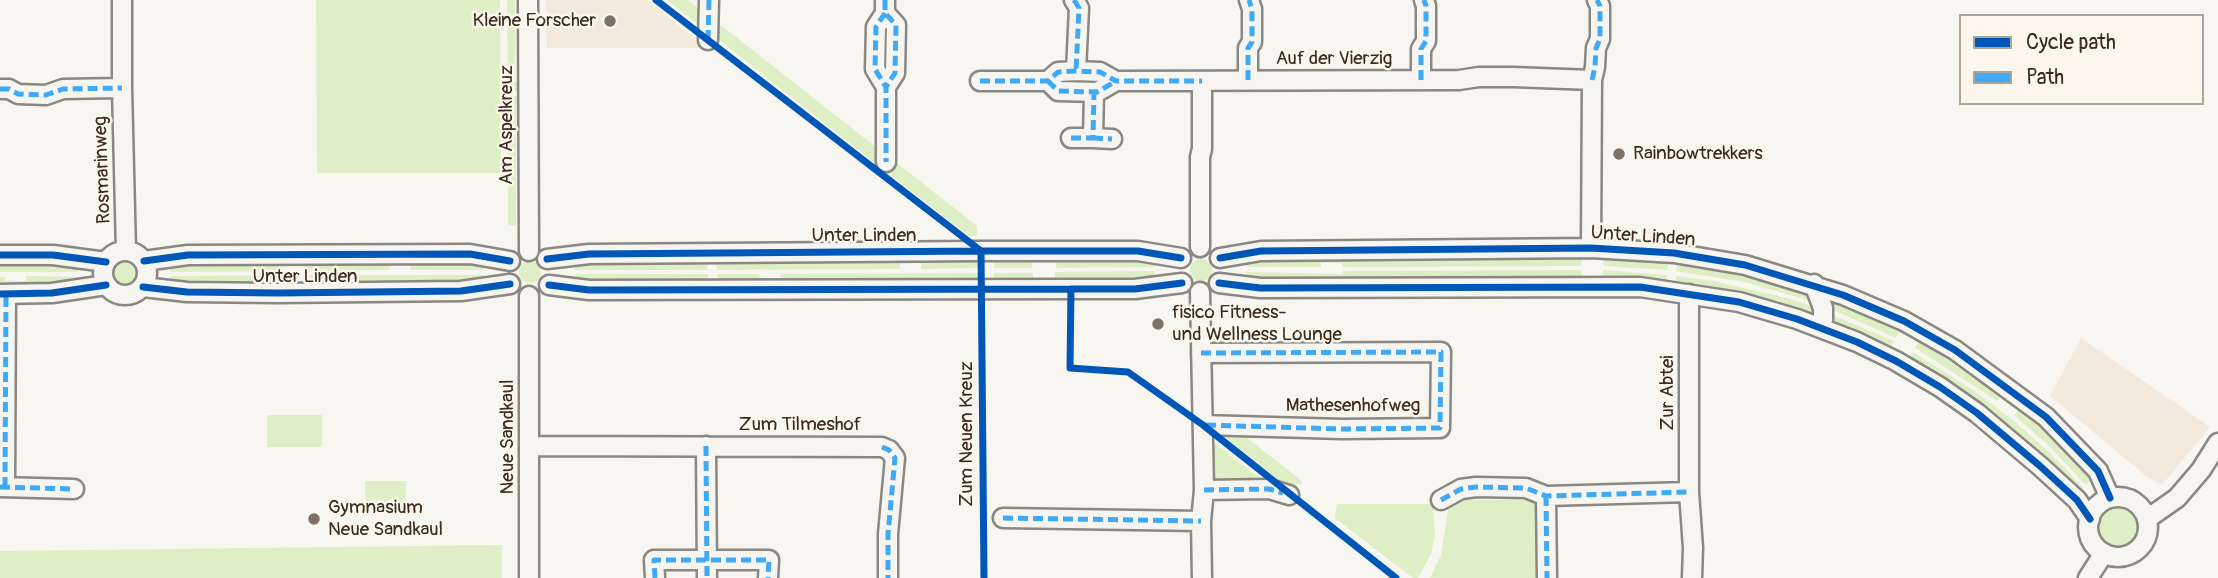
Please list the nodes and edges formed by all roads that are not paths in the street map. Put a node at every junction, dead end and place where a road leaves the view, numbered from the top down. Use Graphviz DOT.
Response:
graph roads {
  1 [pos="122,0"];
  2 [pos="528,0"];
  3 [pos="709,0"];
  4 [pos="1074,0"];
  5 [pos="1249,0"];
  6 [pos="1424,0"];
  7 [pos="1597,0"];
  8 [pos="885,7"];
  9 [pos="708,40"];
  10 [pos="1076,71"];
  11 [pos="1248,80"];
  12 [pos="1421,80"];
  13 [pos="1592,80"];
  14 [pos="980,81"];
  15 [pos="1048,81"];
  16 [pos="1116,81"];
  17 [pos="1202,81"];
  18 [pos="122,88"];
  19 [pos="0,89"];
  20 [pos="1094,92"];
  21 [pos="1071,138"];
  22 [pos="1093,138"];
  23 [pos="1112,138"];
  24 [pos="886,162"];
  25 [pos="1200,247"];
  26 [pos="1591,248"];
  27 [pos="126,251"];
  28 [pos="529,251"];
  29 [pos="0,255"];
  30 [pos="1181,258"];
  31 [pos="1220,258"];
  32 [pos="547,259"];
  33 [pos="144,261"];
  34 [pos="510,261"];
  35 [pos="106,262"];
  36 [pos="1182,283"];
  37 [pos="1219,283"];
  38 [pos="510,284"];
  39 [pos="1814,284"];
  40 [pos="106,285"];
  41 [pos="549,285"];
  42 [pos="143,287"];
  43 [pos="1200,292"];
  44 [pos="3,294"];
  45 [pos="1689,294"];
  46 [pos="529,296"];
  47 [pos="1818,327"];
  48 [pos="1202,353"];
  49 [pos="1203,425"];
  50 [pos="2218,443"];
  51 [pos="529,446"];
  52 [pos="706,446"];
  53 [pos="2,487"];
  54 [pos="74,489"];
  55 [pos="1205,490"];
  56 [pos="1689,492"];
  57 [pos="1289,495"];
  58 [pos="1546,496"];
  59 [pos="2110,498"];
  60 [pos="1441,500"];
  61 [pos="1003,518"];
  62 [pos="2090,519"];
  63 [pos="2147,519"];
  64 [pos="1201,521"];
  65 [pos="2104,553"];
  66 [pos="707,569"];
  67 [pos="529,578"];
  68 [pos="655,578"];
  69 [pos="768,578"];
  70 [pos="888,578"];
  71 [pos="1202,578"];
  72 [pos="1546,578"];
  73 [pos="1692,578"];
  74 [pos="2088,578"];
  1 -- 18 [label="street, Rosmarinweg"];
  2 -- 28 [label="street, Am Aspelkreuz"];
  3 -- 9 [label="street"];
  4 -- 10 [label="street"];
  5 -- 11 [label="street, Auf der Vierzig"];
  6 -- 12 [label="street, Auf der Vierzig"];
  7 -- 13 [label="street"];
  8 -- 24 [label="street"];
  10 -- 15 [label="street, Auf der Vierzig"];
  10 -- 16 [label="street, Auf der Vierzig"];
  11 -- 12 [label="street, Auf der Vierzig"];
  11 -- 17 [label="street, Auf der Vierzig"];
  12 -- 13 [label="street, Auf der Vierzig"];
  13 -- 26 [label="street"];
  14 -- 15 [label="street, Auf der Vierzig"];
  15 -- 20 [label="street, Auf der Vierzig"];
  16 -- 17 [label="street, Auf der Vierzig"];
  16 -- 20 [label="street, Auf der Vierzig"];
  17 -- 25 [label="street"];
  18 -- 19 [label="street, Rosmarinweg"];
  18 -- 27 [label="street, Rosmarinweg"];
  20 -- 22 [label="street"];
  21 -- 22 [label="street"];
  22 -- 23 [label="street"];
  25 -- 30 [label="street"];
  25 -- 31 [label="street"];
  26 -- 31 [label="street, Unter Linden"];
  26 -- 39 [label="street, Unter Linden"];
  27 -- 33 [label="street"];
  27 -- 35 [label="street"];
  28 -- 32 [label="street"];
  28 -- 34 [label="street"];
  29 -- 35 [label="street"];
  30 -- 32 [label="street, Unter Linden"];
  30 -- 36 [label="street"];
  31 -- 37 [label="street"];
  32 -- 41 [label="street"];
  33 -- 34 [label="street, Unter Linden"];
  33 -- 42 [label="street"];
  34 -- 38 [label="street"];
  35 -- 40 [label="street"];
  36 -- 41 [label="street"];
  36 -- 43 [label="street"];
  37 -- 43 [label="street"];
  37 -- 45 [label="street"];
  38 -- 42 [label="street, Unter Linden"];
  38 -- 46 [label="street"];
  39 -- 47 [label="street"];
  39 -- 59 [label="street, Unter Linden"];
  40 -- 42 [label="street"];
  40 -- 44 [label="street"];
  41 -- 46 [label="street"];
  43 -- 48 [label="street"];
  44 -- 53 [label="street"];
  45 -- 47 [label="street"];
  45 -- 56 [label="street, Zur Abtei"];
  46 -- 51 [label="street, Neue Sandkaul"];
  47 -- 62 [label="street"];
  48 -- 49 [label="street"];
  48 -- 49 [label="street, Mathesenhofweg"];
  49 -- 55 [label="street"];
  50 -- 63 [label="street"];
  51 -- 52 [label="street, Zum Tilmeshof"];
  51 -- 67 [label="street, Neue Sandkaul"];
  52 -- 66 [label="street"];
  52 -- 70 [label="street, Zum Tilmeshof"];
  53 -- 54 [label="street"];
  55 -- 57 [label="street"];
  55 -- 64 [label="street"];
  56 -- 58 [label="street"];
  56 -- 73 [label="street, Zur Abtei"];
  58 -- 60 [label="street"];
  58 -- 72 [label="street"];
  59 -- 62 [label="street"];
  59 -- 63 [label="street"];
  61 -- 64 [label="street"];
  62 -- 65 [label="street"];
  63 -- 65 [label="street"];
  64 -- 71 [label="street"];
  65 -- 74 [label="street"];
  66 -- 68 [label="street"];
  66 -- 69 [label="street"];
}
